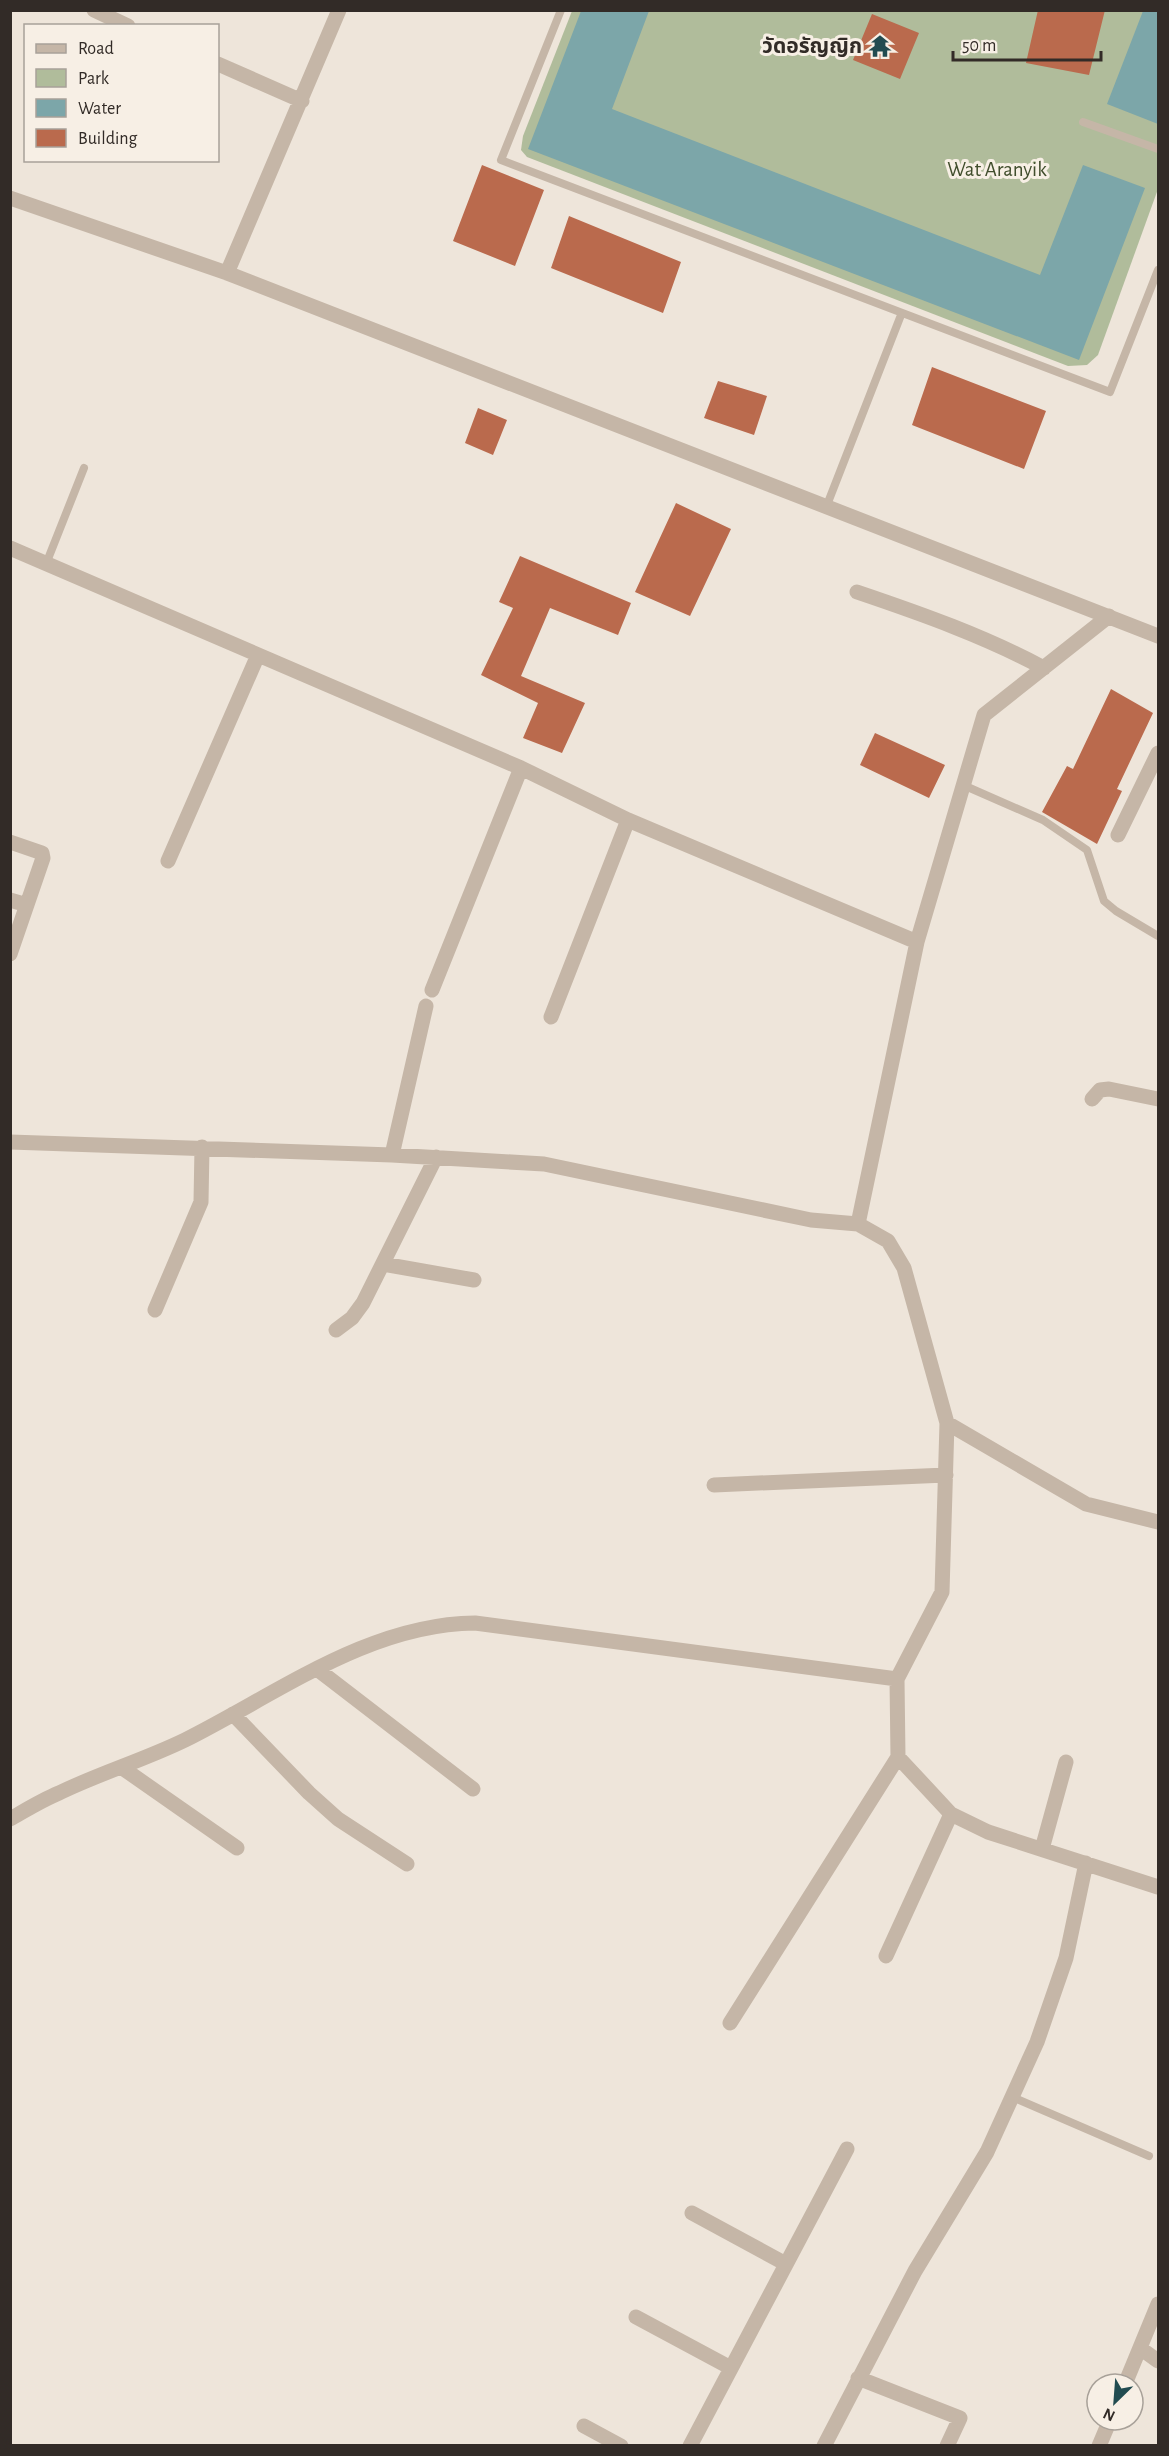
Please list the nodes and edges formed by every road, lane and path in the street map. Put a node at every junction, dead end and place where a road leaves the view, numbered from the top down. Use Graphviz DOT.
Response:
graph roads {
  1 [pos="94,10"];
  2 [pos="339,10"];
  3 [pos="561,10"];
  4 [pos="124,24"];
  5 [pos="219,64"];
  6 [pos="302,101"];
  7 [pos="1083,122"];
  8 [pos="1158,149"];
  9 [pos="12,201"];
  10 [pos="1158,270"];
  11 [pos="227,273"];
  12 [pos="902,315"];
  13 [pos="84,468"];
  14 [pos="827,505"];
  15 [pos="10,548"];
  16 [pos="46,564"];
  17 [pos="857,592"];
  18 [pos="1109,616"];
  19 [pos="1158,636"];
  20 [pos="258,655"];
  21 [pos="1044,668"];
  22 [pos="1158,753"];
  23 [pos="521,768"];
  24 [pos="963,785"];
  25 [pos="628,820"];
  26 [pos="1119,835"];
  27 [pos="10,842"];
  28 [pos="168,861"];
  29 [pos="10,900"];
  30 [pos="27,905"];
  31 [pos="1158,936"];
  32 [pos="917,942"];
  33 [pos="10,954"];
  34 [pos="432,990"];
  35 [pos="426,1006"];
  36 [pos="551,1017"];
  37 [pos="1158,1099"];
  38 [pos="1092,1100"];
  39 [pos="10,1142"];
  40 [pos="202,1147"];
  41 [pos="392,1155"];
  42 [pos="436,1157"];
  43 [pos="858,1224"];
  44 [pos="383,1264"];
  45 [pos="474,1280"];
  46 [pos="155,1310"];
  47 [pos="336,1330"];
  48 [pos="947,1423"];
  49 [pos="945,1475"];
  50 [pos="714,1485"];
  51 [pos="1158,1522"];
  52 [pos="317,1669"];
  53 [pos="897,1679"];
  54 [pos="233,1714"];
  55 [pos="898,1757"];
  56 [pos="1066,1762"];
  57 [pos="121,1767"];
  58 [pos="473,1789"];
  59 [pos="951,1814"];
  60 [pos="10,1819"];
  61 [pos="237,1848"];
  62 [pos="1042,1849"];
  63 [pos="1086,1863"];
  64 [pos="407,1864"];
  65 [pos="1158,1887"];
  66 [pos="886,1956"];
  67 [pos="730,2023"];
  68 [pos="1012,2097"];
  69 [pos="847,2149"];
  70 [pos="1149,2156"];
  71 [pos="692,2213"];
  72 [pos="786,2264"];
  73 [pos="1158,2304"];
  74 [pos="636,2317"];
  75 [pos="1140,2348"];
  76 [pos="1158,2361"];
  77 [pos="731,2368"];
  78 [pos="1130,2372"];
  79 [pos="858,2378"];
  80 [pos="584,2426"];
  81 [pos="621,2445"];
  82 [pos="690,2445"];
  83 [pos="824,2445"];
  84 [pos="947,2445"];
  1 -- 4 [label="street"];
  2 -- 6 [label="street"];
  3 -- 12 [label="lane"];
  5 -- 6 [label="street"];
  6 -- 11 [label="street"];
  7 -- 8 [label="lane"];
  9 -- 11 [label="street"];
  10 -- 12 [label="lane"];
  11 -- 14 [label="street"];
  12 -- 14 [label="lane"];
  13 -- 16 [label="lane"];
  14 -- 18 [label="street"];
  15 -- 16 [label="street"];
  16 -- 20 [label="street"];
  17 -- 21 [label="street"];
  18 -- 19 [label="street"];
  18 -- 21 [label="street"];
  20 -- 23 [label="street"];
  20 -- 28 [label="street"];
  21 -- 24 [label="street"];
  22 -- 26 [label="street"];
  23 -- 25 [label="street"];
  23 -- 34 [label="street"];
  24 -- 31 [label="lane"];
  24 -- 32 [label="street"];
  25 -- 32 [label="street"];
  25 -- 36 [label="street"];
  27 -- 30 [label="street"];
  29 -- 30 [label="street"];
  30 -- 33 [label="street"];
  32 -- 43 [label="street"];
  35 -- 41 [label="street"];
  37 -- 38 [label="street"];
  39 -- 40 [label="street"];
  40 -- 41 [label="street"];
  40 -- 46 [label="street"];
  41 -- 42 [label="street"];
  42 -- 43 [label="street"];
  42 -- 44 [label="street"];
  43 -- 48 [label="street"];
  44 -- 45 [label="street"];
  44 -- 47 [label="street"];
  48 -- 49 [label="street"];
  48 -- 51 [label="street"];
  49 -- 50 [label="street"];
  49 -- 53 [label="street"];
  52 -- 53 [label="street"];
  52 -- 54 [label="street"];
  52 -- 58 [label="street"];
  53 -- 55 [label="street"];
  54 -- 57 [label="street"];
  54 -- 64 [label="street"];
  55 -- 59 [label="street"];
  55 -- 67 [label="street"];
  56 -- 62 [label="street"];
  57 -- 60 [label="street"];
  57 -- 61 [label="street"];
  59 -- 62 [label="street"];
  59 -- 66 [label="street"];
  62 -- 63 [label="street"];
  63 -- 65 [label="street"];
  63 -- 68 [label="street"];
  68 -- 70 [label="lane"];
  68 -- 79 [label="street"];
  69 -- 72 [label="street"];
  71 -- 72 [label="street"];
  72 -- 77 [label="street"];
  73 -- 75 [label="street"];
  74 -- 77 [label="street"];
  75 -- 76 [label="street"];
  75 -- 78 [label="street"];
  77 -- 82 [label="street"];
  79 -- 83 [label="street"];
  79 -- 84 [label="street"];
  80 -- 81 [label="street"];
}
